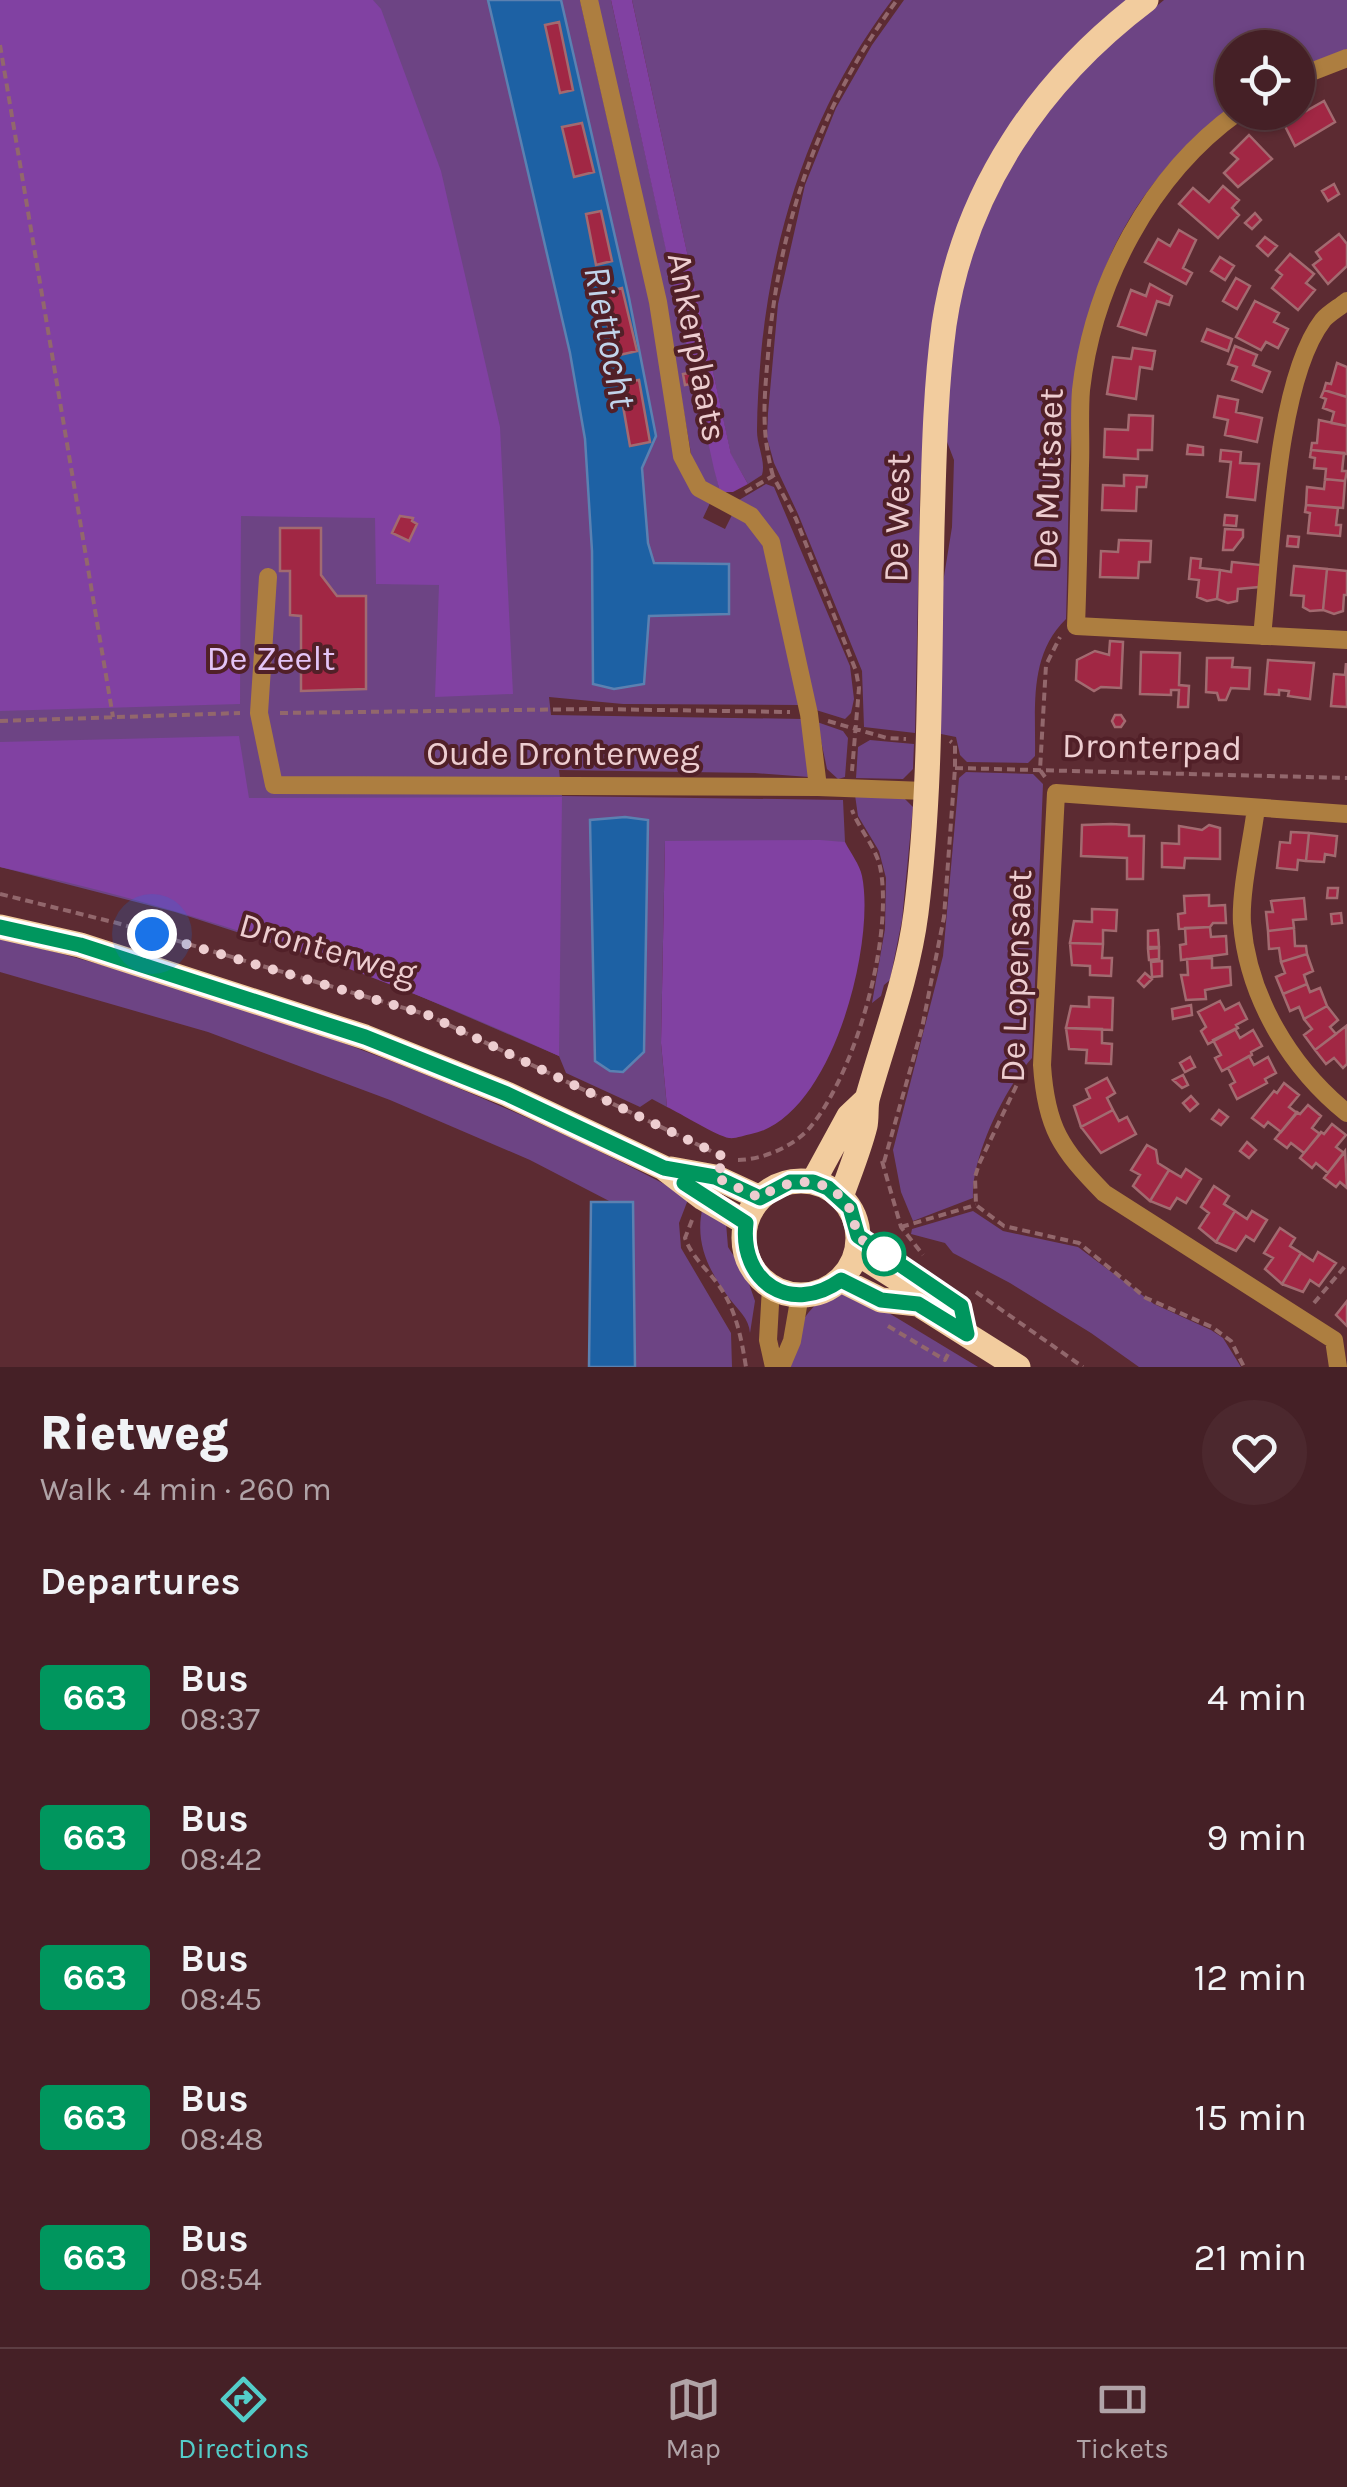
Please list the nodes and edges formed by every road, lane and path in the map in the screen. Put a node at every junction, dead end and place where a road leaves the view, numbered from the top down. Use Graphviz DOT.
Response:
graph roads {
  1 [pos="589,0"];
  2 [pos="896,0"];
  3 [pos="1146,0"];
  4 [pos="0,45"];
  5 [pos="1347,58"];
  6 [pos="1315,70"];
  7 [pos="1216,130"];
  8 [pos="1347,300"];
  9 [pos="773,476"];
  10 [pos="728,502"];
  11 [pos="268,577"];
  12 [pos="1076,626"];
  13 [pos="1262,636"];
  14 [pos="1347,640"];
  15 [pos="259,713"];
  16 [pos="810,714"];
  17 [pos="113,717"];
  18 [pos="0,720"];
  19 [pos="855,730"];
  20 [pos="955,768"];
  21 [pos="1040,770"];
  22 [pos="1347,778"];
  23 [pos="818,786"];
  24 [pos="850,787"];
  25 [pos="925,790"];
  26 [pos="1056,794"];
  27 [pos="1256,808"];
  28 [pos="1347,814"];
  29 [pos="0,894"];
  30 [pos="0,927"];
  31 [pos="922,1028"];
  32 [pos="1042,1066"];
  33 [pos="1347,1114"];
  34 [pos="811,1128"];
  35 [pos="847,1145"];
  36 [pos="884,1162"];
  37 [pos="715,1178"];
  38 [pos="813,1182"];
  39 [pos="841,1197"];
  40 [pos="760,1198"];
  41 [pos="976,1205"];
  42 [pos="746,1223"];
  43 [pos="901,1227"];
  44 [pos="858,1244"];
  45 [pos="924,1256"];
  46 [pos="1347,1264"];
  47 [pos="841,1280"];
  48 [pos="771,1287"];
  49 [pos="972,1289"];
  50 [pos="800,1295"];
  51 [pos="918,1304"];
  52 [pos="1301,1318"];
  53 [pos="967,1334"];
  54 [pos="746,1367"];
  55 [pos="777,1367"];
  56 [pos="1018,1367"];
  57 [pos="1083,1367"];
  58 [pos="1244,1367"];
  59 [pos="1338,1367"];
  1 -- 10 [label="street, Ankerplaats"];
  2 -- 9 [label="path"];
  3 -- 25 [label="main road, De West"];
  4 -- 17 [label="path"];
  5 -- 6 [label="street"];
  7 -- 12 [label="street, De Mutsaet"];
  8 -- 13 [label="street"];
  9 -- 10 [label="path"];
  9 -- 19 [label="path"];
  10 -- 16 [label="street, Ankerplaats"];
  11 -- 15 [label="street"];
  12 -- 13 [label="street"];
  12 -- 21 [label="path"];
  13 -- 14 [label="street"];
  15 -- 16 [label="path"];
  15 -- 17 [label="path"];
  15 -- 23 [label="street, Oude Dronterweg"];
  16 -- 19 [label="path"];
  16 -- 23 [label="street, Ankerplaats"];
  17 -- 18 [label="path"];
  19 -- 24 [label="path"];
  20 -- 21 [label="path, Dronterpad"];
  21 -- 22 [label="path, Dronterpad"];
  21 -- 26 [label="path"];
  23 -- 24 [label="street, Oude Dronterweg"];
  24 -- 25 [label="street, Oude Dronterweg"];
  24 -- 34 [label="path"];
  25 -- 35 [label="main road, De West"];
  26 -- 27 [label="street"];
  26 -- 32 [label="street, De Lopensaet"];
  27 -- 28 [label="street"];
  27 -- 33 [label="street"];
  29 -- 37 [label="path, Dronterweg"];
  30 -- 37 [label="main road, Dronterweg"];
  31 -- 36 [label="path"];
  32 -- 41 [label="path"];
  32 -- 52 [label="street, De Lopensaet"];
  34 -- 35 [label="path"];
  34 -- 37 [label="path"];
  35 -- 36 [label="path"];
  35 -- 38 [label="main road, De West"];
  35 -- 39 [label="main road, De West"];
  36 -- 43 [label="path"];
  37 -- 40 [label="main road, Dronterweg"];
  37 -- 42 [label="main road, Dronterweg"];
  37 -- 54 [label="path"];
  38 -- 39 [label="main road"];
  38 -- 40 [label="main road"];
  39 -- 44 [label="main road"];
  40 -- 42 [label="main road"];
  41 -- 43 [label="path"];
  41 -- 58 [label="path"];
  42 -- 48 [label="main road"];
  43 -- 45 [label="path"];
  44 -- 47 [label="main road"];
  44 -- 51 [label="main road"];
  44 -- 53 [label="street"];
  46 -- 52 [label="path"];
  47 -- 50 [label="main road"];
  47 -- 51 [label="main road"];
  48 -- 50 [label="main road"];
  48 -- 55 [label="street"];
  49 -- 57 [label="path"];
  50 -- 55 [label="street"];
  51 -- 53 [label="main road"];
  52 -- 59 [label="street, De Lopensaet"];
  53 -- 56 [label="main road"];
}
